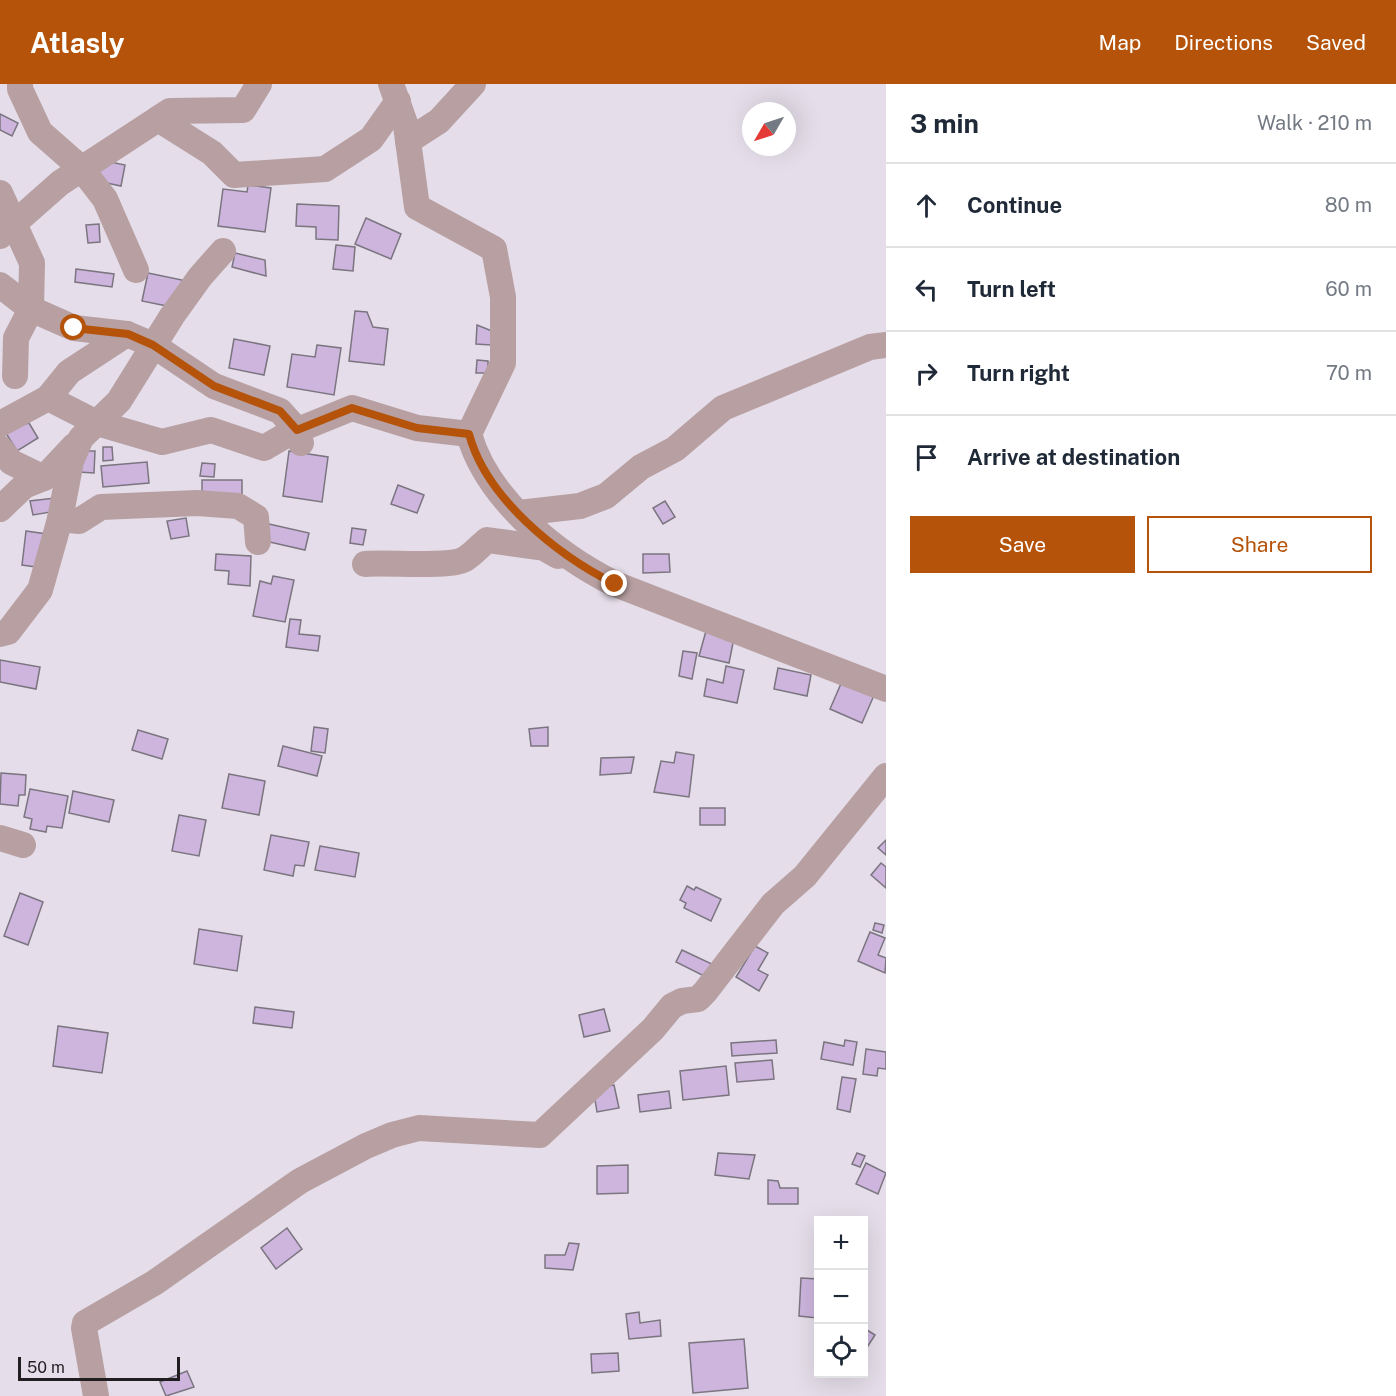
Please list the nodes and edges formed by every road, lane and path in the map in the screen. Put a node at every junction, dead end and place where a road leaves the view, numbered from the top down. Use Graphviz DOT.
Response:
graph roads {
  1 [pos="259,84"];
  2 [pos="473,84"];
  3 [pos="13,89"];
  4 [pos="394,93"];
  5 [pos="158,119"];
  6 [pos="408,141"];
  7 [pos="81,168"];
  8 [pos="0,193"];
  9 [pos="7,229"];
  10 [pos="223,251"];
  11 [pos="136,270"];
  12 [pos="0,285"];
  13 [pos="31,309"];
  14 [pos="128,334"];
  15 [pos="153,345"];
  16 [pos="886,345"];
  17 [pos="15,376"];
  18 [pos="48,398"];
  19 [pos="0,424"];
  20 [pos="89,430"];
  21 [pos="469,434"];
  22 [pos="299,436"];
  23 [pos="0,448"];
  24 [pos="44,478"];
  25 [pos="0,509"];
  26 [pos="519,513"];
  27 [pos="60,519"];
  28 [pos="258,542"];
  29 [pos="365,564"];
  30 [pos="581,566"];
  31 [pos="0,634"];
  32 [pos="886,689"];
  33 [pos="886,776"];
  34 [pos="96,1396"];
  1 -- 5 [label="street"];
  2 -- 6 [label="street"];
  3 -- 7 [label="street"];
  4 -- 5 [label="street"];
  4 -- 6 [label="street"];
  5 -- 7 [label="street"];
  6 -- 21 [label="street"];
  7 -- 9 [label="street"];
  7 -- 11 [label="street"];
  8 -- 9 [label="street"];
  9 -- 13 [label="street"];
  10 -- 15 [label="street"];
  12 -- 13 [label="street"];
  13 -- 14 [label="street"];
  13 -- 17 [label="street"];
  14 -- 15 [label="street"];
  14 -- 18 [label="street"];
  15 -- 20 [label="street"];
  15 -- 22 [label="street"];
  16 -- 26 [label="street"];
  18 -- 19 [label="street"];
  18 -- 20 [label="street"];
  20 -- 22 [label="street"];
  20 -- 24 [label="street"];
  20 -- 27 [label="street"];
  21 -- 22 [label="street"];
  21 -- 26 [label="street"];
  23 -- 24 [label="street"];
  24 -- 25 [label="street"];
  26 -- 30 [label="street"];
  27 -- 28 [label="street"];
  27 -- 31 [label="street"];
  29 -- 30 [label="street"];
  30 -- 32 [label="street"];
  33 -- 34 [label="street"];
}
